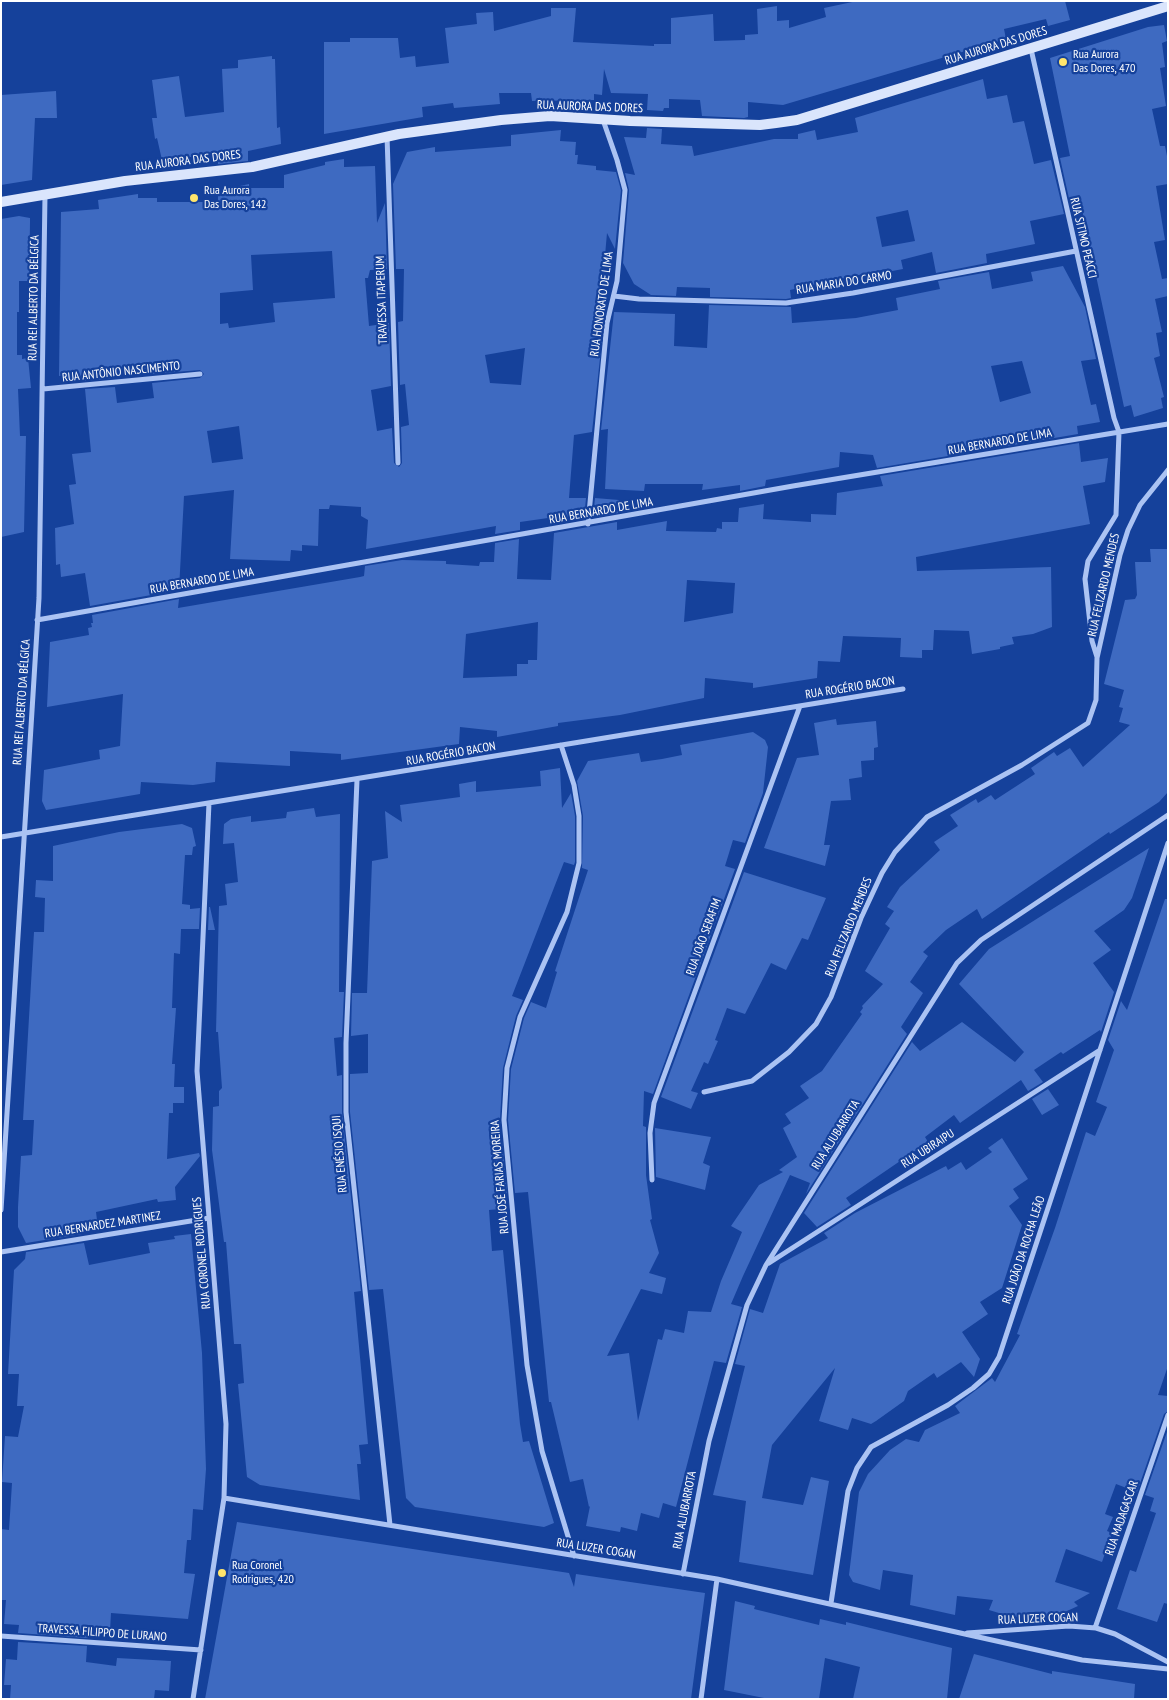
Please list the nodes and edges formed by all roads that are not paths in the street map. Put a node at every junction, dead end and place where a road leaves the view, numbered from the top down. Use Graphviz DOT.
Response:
graph roads {
  1 [pos="1168,6"];
  2 [pos="1031,49"];
  3 [pos="603,119"];
  4 [pos="386,136"];
  5 [pos="46,194"];
  6 [pos="1,202"];
  7 [pos="1076,251"];
  8 [pos="614,296"];
  9 [pos="200,374"];
  10 [pos="44,390"];
  11 [pos="1168,424"];
  12 [pos="1119,432"];
  13 [pos="398,463"];
  14 [pos="1168,470"];
  15 [pos="588,524"];
  16 [pos="37,620"];
  17 [pos="1097,658"];
  18 [pos="904,689"];
  19 [pos="800,706"];
  20 [pos="560,745"];
  21 [pos="357,780"];
  22 [pos="209,803"];
  23 [pos="1168,815"];
  24 [pos="24,833"];
  25 [pos="1,837"];
  26 [pos="1168,843"];
  27 [pos="1100,1050"];
  28 [pos="704,1092"];
  29 [pos="652,1180"];
  30 [pos="1,1210"];
  31 [pos="209,1218"];
  32 [pos="1,1252"];
  33 [pos="766,1265"];
  34 [pos="1168,1415"];
  35 [pos="224,1498"];
  36 [pos="390,1525"];
  37 [pos="574,1556"];
  38 [pos="683,1574"];
  39 [pos="717,1579"];
  40 [pos="831,1603"];
  41 [pos="1095,1628"];
  42 [pos="962,1633"];
  43 [pos="1,1636"];
  44 [pos="201,1650"];
  45 [pos="1168,1662"];
  46 [pos="1168,1669"];
  47 [pos="193,1699"];
  48 [pos="701,1699"];
  1 -- 2 [label="main road, RUA AURORA DAS DORES"];
  2 -- 3 [label="main road, RUA AURORA DAS DORES"];
  2 -- 7 [label="street, RUA SITIMO PEACCI"];
  3 -- 4 [label="main road, RUA AURORA DAS DORES"];
  3 -- 8 [label="street, RUA HONORATO DE LIMA"];
  4 -- 5 [label="main road, RUA AURORA DAS DORES"];
  4 -- 13 [label="street, TRAVESSA ITAPERUM"];
  5 -- 6 [label="main road, RUA AURORA DAS DORES"];
  5 -- 10 [label="street, RUA REI ALBERTO DA BÉLGICA"];
  7 -- 8 [label="street, RUA MARIA DO CARMO"];
  7 -- 12 [label="street, RUA SITIMO PEACCI"];
  8 -- 15 [label="street, RUA HONORATO DE LIMA"];
  9 -- 10 [label="street, RUA ANTÔNIO NASCIMENTO"];
  10 -- 16 [label="street, RUA REI ALBERTO DA BÉLGICA"];
  11 -- 12 [label="street, RUA BERNARDO DE LIMA"];
  12 -- 15 [label="street, RUA BERNARDO DE LIMA"];
  12 -- 17 [label="street, RUA FELIZARDO MENDES"];
  14 -- 17 [label="street, RUA FELIZARDO MENDES"];
  15 -- 16 [label="street, RUA BERNARDO DE LIMA"];
  16 -- 24 [label="street, RUA REI ALBERTO DA BÉLGICA"];
  17 -- 28 [label="street, RUA FELIZARDO MENDES"];
  18 -- 19 [label="street, RUA ROGÉRIO BACON"];
  19 -- 20 [label="street, RUA ROGÉRIO BACON"];
  19 -- 29 [label="street, RUA JOÃO SERAFIM"];
  20 -- 21 [label="street, RUA ROGÉRIO BACON"];
  20 -- 37 [label="street, RUA JOSÉ FARIAS MOREIRA"];
  21 -- 22 [label="street, RUA ROGÉRIO BACON"];
  21 -- 36 [label="street, RUA ENÉSIO ISQUI"];
  22 -- 24 [label="street, RUA ROGÉRIO BACON"];
  22 -- 31 [label="street, RUA CORONEL RODRIGUES"];
  23 -- 33 [label="street, RUA ALJUBARROTA"];
  24 -- 25 [label="street, RUA ROGÉRIO BACON"];
  24 -- 30 [label="street, RUA REI ALBERTO DA BÉLGICA"];
  26 -- 27 [label="street, RUA JOÃO DA ROCHA LEÃO"];
  27 -- 33 [label="street, RUA UBIRAIPU"];
  27 -- 40 [label="street, RUA JOÃO DA ROCHA LEÃO"];
  31 -- 32 [label="street, RUA BERNARDEZ MARTINEZ"];
  31 -- 35 [label="street, RUA CORONEL RODRIGUES"];
  33 -- 38 [label="street, RUA ALJUBARROTA"];
  34 -- 41 [label="street, RUA MADAGASCAR"];
  35 -- 36 [label="street, RUA LUZER COGAN"];
  35 -- 44 [label="street, RUA CORONEL RODRIGUES"];
  36 -- 37 [label="street, RUA LUZER COGAN"];
  37 -- 38 [label="street, RUA LUZER COGAN"];
  38 -- 39 [label="street, RUA LUZER COGAN"];
  39 -- 40 [label="street, RUA LUZER COGAN"];
  39 -- 48 [label="street"];
  40 -- 42 [label="street, RUA LUZER COGAN"];
  41 -- 42 [label="street, RUA LUZER COGAN"];
  41 -- 45 [label="street, RUA LUZER COGAN"];
  42 -- 46 [label="street, RUA LUZER COGAN"];
  43 -- 44 [label="street, TRAVESSA FILIPPO DE LURANO"];
  44 -- 47 [label="street, RUA CORONEL RODRIGUES"];
}
